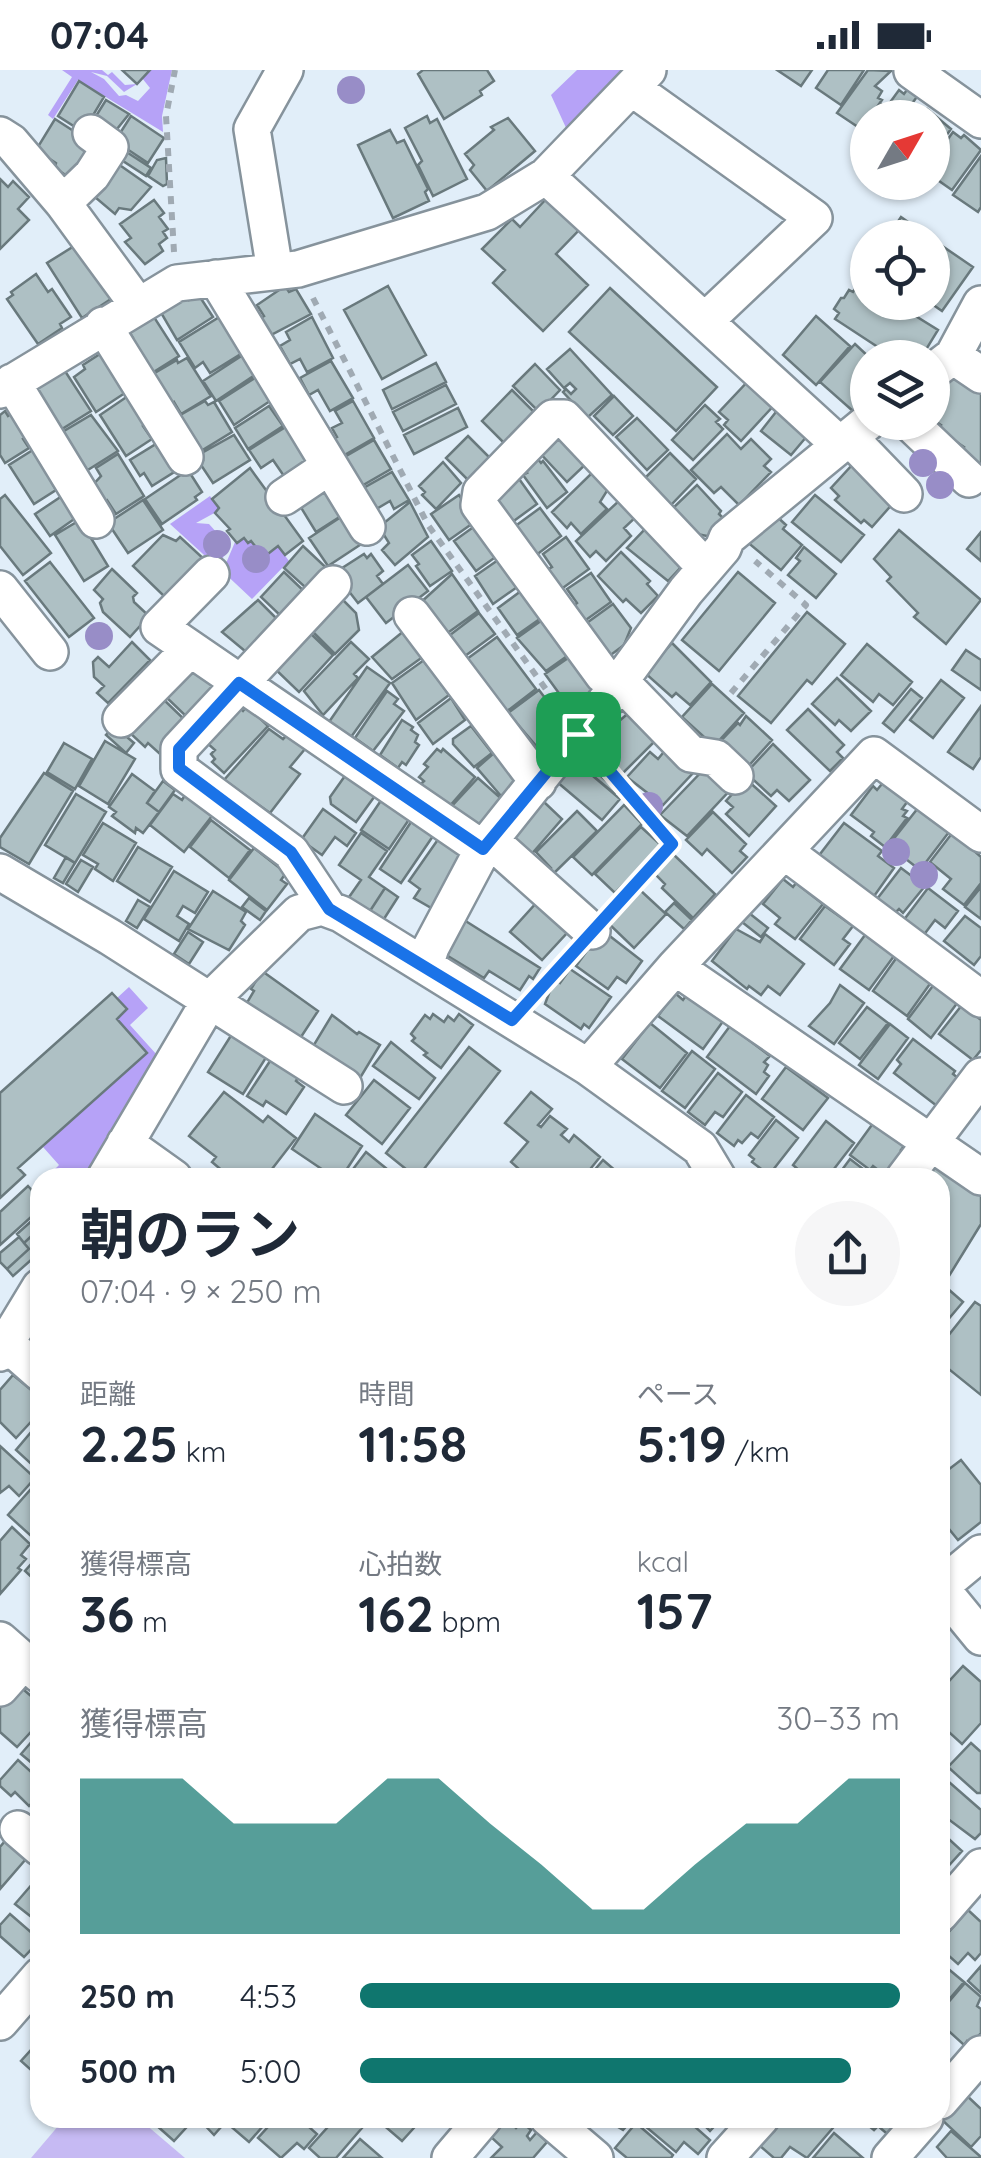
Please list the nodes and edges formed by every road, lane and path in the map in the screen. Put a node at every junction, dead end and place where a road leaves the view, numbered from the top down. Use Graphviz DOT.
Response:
graph roads {
  1 [pos="175,70"];
  2 [pos="286,70"];
  3 [pos="912,71"];
  4 [pos="640,79"];
  5 [pos="981,120"];
  6 [pos="90,132"];
  7 [pos="0,135"];
  8 [pos="546,176"];
  9 [pos="63,203"];
  10 [pos="287,270"];
  11 [pos="216,278"];
  12 [pos="177,282"];
  13 [pos="137,304"];
  14 [pos="981,304"];
  15 [pos="705,321"];
  16 [pos="103,324"];
  17 [pos="955,367"];
  18 [pos="6,386"];
  19 [pos="850,433"];
  20 [pos="850,437"];
  21 [pos="856,440"];
  22 [pos="928,440"];
  23 [pos="185,457"];
  24 [pos="330,466"];
  25 [pos="970,479"];
  26 [pos="904,494"];
  27 [pos="284,497"];
  28 [pos="96,520"];
  29 [pos="366,526"];
  30 [pos="727,538"];
  31 [pos="705,567"];
  32 [pos="211,574"];
  33 [pos="333,584"];
  34 [pos="0,589"];
  35 [pos="412,614"];
  36 [pos="190,648"];
  37 [pos="50,652"];
  38 [pos="239,683"];
  39 [pos="618,683"];
  40 [pos="731,693"];
  41 [pos="121,718"];
  42 [pos="578,734"];
  43 [pos="735,776"];
  44 [pos="538,782"];
  45 [pos="981,834"];
  46 [pos="486,845"];
  47 [pos="784,851"];
  48 [pos="0,872"];
  49 [pos="329,909"];
  50 [pos="592,931"];
  51 [pos="425,966"];
  52 [pos="675,967"];
  53 [pos="981,999"];
  54 [pos="210,1000"];
  55 [pos="512,1020"];
  56 [pos="588,1067"];
  57 [pos="981,1076"];
  58 [pos="344,1086"];
  59 [pos="125,1143"];
  60 [pos="930,1143"];
  61 [pos="111,1168"];
  62 [pos="160,1168"];
  63 [pos="712,1168"];
  64 [pos="911,1168"];
  65 [pos="981,1177"];
  66 [pos="30,1303"];
  67 [pos="3,1348"];
  68 [pos="30,1366"];
  69 [pos="981,1553"];
  70 [pos="950,1579"];
  71 [pos="950,1599"];
  72 [pos="981,1637"];
  73 [pos="21,1658"];
  74 [pos="0,1688"];
  75 [pos="981,1867"];
  76 [pos="950,1903"];
  77 [pos="22,1981"];
  78 [pos="0,2022"];
  79 [pos="981,2054"];
  80 [pos="950,2090"];
  81 [pos="476,2128"];
  82 [pos="560,2128"];
  83 [pos="752,2128"];
  84 [pos="916,2128"];
  85 [pos="450,2158"];
  86 [pos="596,2158"];
  87 [pos="725,2158"];
  88 [pos="890,2158"];
  1 -- 12 [label="path"];
  2 -- 10 [label="street"];
  3 -- 5 [label="street"];
  4 -- 8 [label="street"];
  4 -- 15 [label="street"];
  6 -- 9 [label="street"];
  7 -- 9 [label="street"];
  8 -- 10 [label="street"];
  8 -- 15 [label="street"];
  9 -- 13 [label="street"];
  10 -- 11 [label="street"];
  10 -- 42 [label="path"];
  11 -- 12 [label="street"];
  11 -- 24 [label="street"];
  12 -- 13 [label="street"];
  13 -- 16 [label="street"];
  14 -- 17 [label="street"];
  15 -- 19 [label="street"];
  16 -- 18 [label="street"];
  16 -- 23 [label="street"];
  18 -- 28 [label="street"];
  20 -- 30 [label="street"];
  21 -- 26 [label="street"];
  22 -- 25 [label="street"];
  24 -- 27 [label="street"];
  24 -- 29 [label="street"];
  30 -- 31 [label="street"];
  30 -- 40 [label="path"];
  31 -- 39 [label="street"];
  31 -- 39 [label="street"];
  32 -- 36 [label="street"];
  33 -- 38 [label="street"];
  34 -- 37 [label="street"];
  35 -- 44 [label="street"];
  36 -- 38 [label="street"];
  36 -- 41 [label="street"];
  38 -- 46 [label="street"];
  38 -- 49 [label="street"];
  39 -- 42 [label="street"];
  39 -- 43 [label="street"];
  42 -- 44 [label="street"];
  42 -- 50 [label="path"];
  44 -- 46 [label="street"];
  45 -- 47 [label="street"];
  46 -- 50 [label="street"];
  46 -- 51 [label="street"];
  47 -- 52 [label="street"];
  47 -- 53 [label="street"];
  48 -- 54 [label="street"];
  49 -- 51 [label="street"];
  49 -- 54 [label="street"];
  50 -- 55 [label="path"];
  51 -- 55 [label="street"];
  52 -- 56 [label="street"];
  52 -- 60 [label="street"];
  54 -- 58 [label="street"];
  54 -- 59 [label="street"];
  55 -- 56 [label="street"];
  56 -- 63 [label="street"];
  57 -- 60 [label="street"];
  59 -- 61 [label="street"];
  59 -- 62 [label="street"];
  60 -- 64 [label="street"];
  60 -- 65 [label="street"];
  66 -- 67 [label="street"];
  67 -- 68 [label="street"];
  69 -- 70 [label="street"];
  71 -- 72 [label="street"];
  73 -- 74 [label="street"];
  75 -- 76 [label="street"];
  77 -- 78 [label="street"];
  79 -- 80 [label="street"];
  81 -- 85 [label="street"];
  82 -- 86 [label="street"];
  83 -- 87 [label="street"];
  84 -- 88 [label="street"];
}
